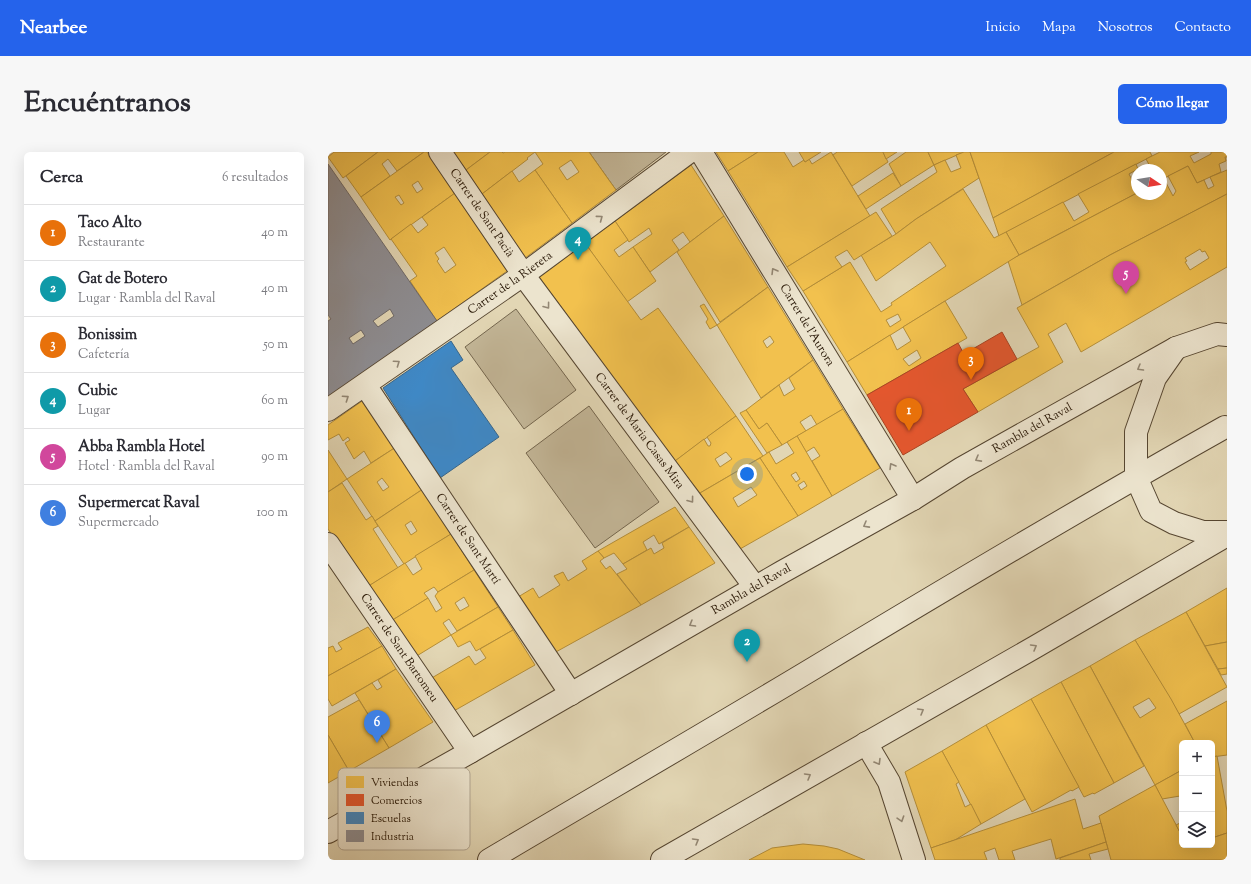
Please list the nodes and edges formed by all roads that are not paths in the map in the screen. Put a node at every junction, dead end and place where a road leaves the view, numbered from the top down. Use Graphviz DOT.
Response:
graph roads {
  1 [pos="440,152"];
  2 [pos="689,152"];
  3 [pos="701,152"];
  4 [pos="523,275"];
  5 [pos="1227,335"];
  6 [pos="1176,348"];
  7 [pos="365,385"];
  8 [pos="328,410"];
  9 [pos="1225,427"];
  10 [pos="1136,477"];
  11 [pos="913,499"];
  12 [pos="1227,534"];
  13 [pos="328,544"];
  14 [pos="756,587"];
  15 [pos="571,694"];
  16 [pos="866,743"];
  17 [pos="470,752"];
  18 [pos="442,768"];
  19 [pos="338,826"];
  20 [pos="328,832"];
  21 [pos="489,860"];
  22 [pos="662,860"];
  23 [pos="914,860"];
  1 -- 4 [label="street, Carrer de Sant Pacià"];
  4 -- 2 [label="street, Carrer de la Riereta, one-way"];
  11 -- 3 [label="street, Carrer de l'Aurora, one-way"];
  7 -- 4 [label="street, Carrer de la Riereta, one-way"];
  4 -- 14 [label="street, Carrer de Maria Casas Mira, one-way"];
  5 -- 6 [label="street, Rambla del Raval"];
  6 -- 10 [label="street"];
  6 -- 11 [label="street, Rambla del Raval, one-way"];
  8 -- 7 [label="street, Carrer de la Riereta, one-way"];
  7 -- 15 [label="street, Carrer de Sant Martí"];
  9 -- 10 [label="street"];
  10 -- 12 [label="street"];
  10 -- 21 [label="street"];
  11 -- 14 [label="street, Rambla del Raval, one-way"];
  16 -- 12 [label="street, one-way"];
  13 -- 17 [label="street, Carrer de Sant Bartomeu"];
  14 -- 15 [label="street, Rambla del Raval, one-way"];
  15 -- 17 [label="street, Rambla del Raval"];
  22 -- 16 [label="street, one-way"];
  16 -- 23 [label="street, one-way"];
  17 -- 18 [label="street, Rambla del Raval"];
  19 -- 20 [label="street, Rambla del Raval"];
}
